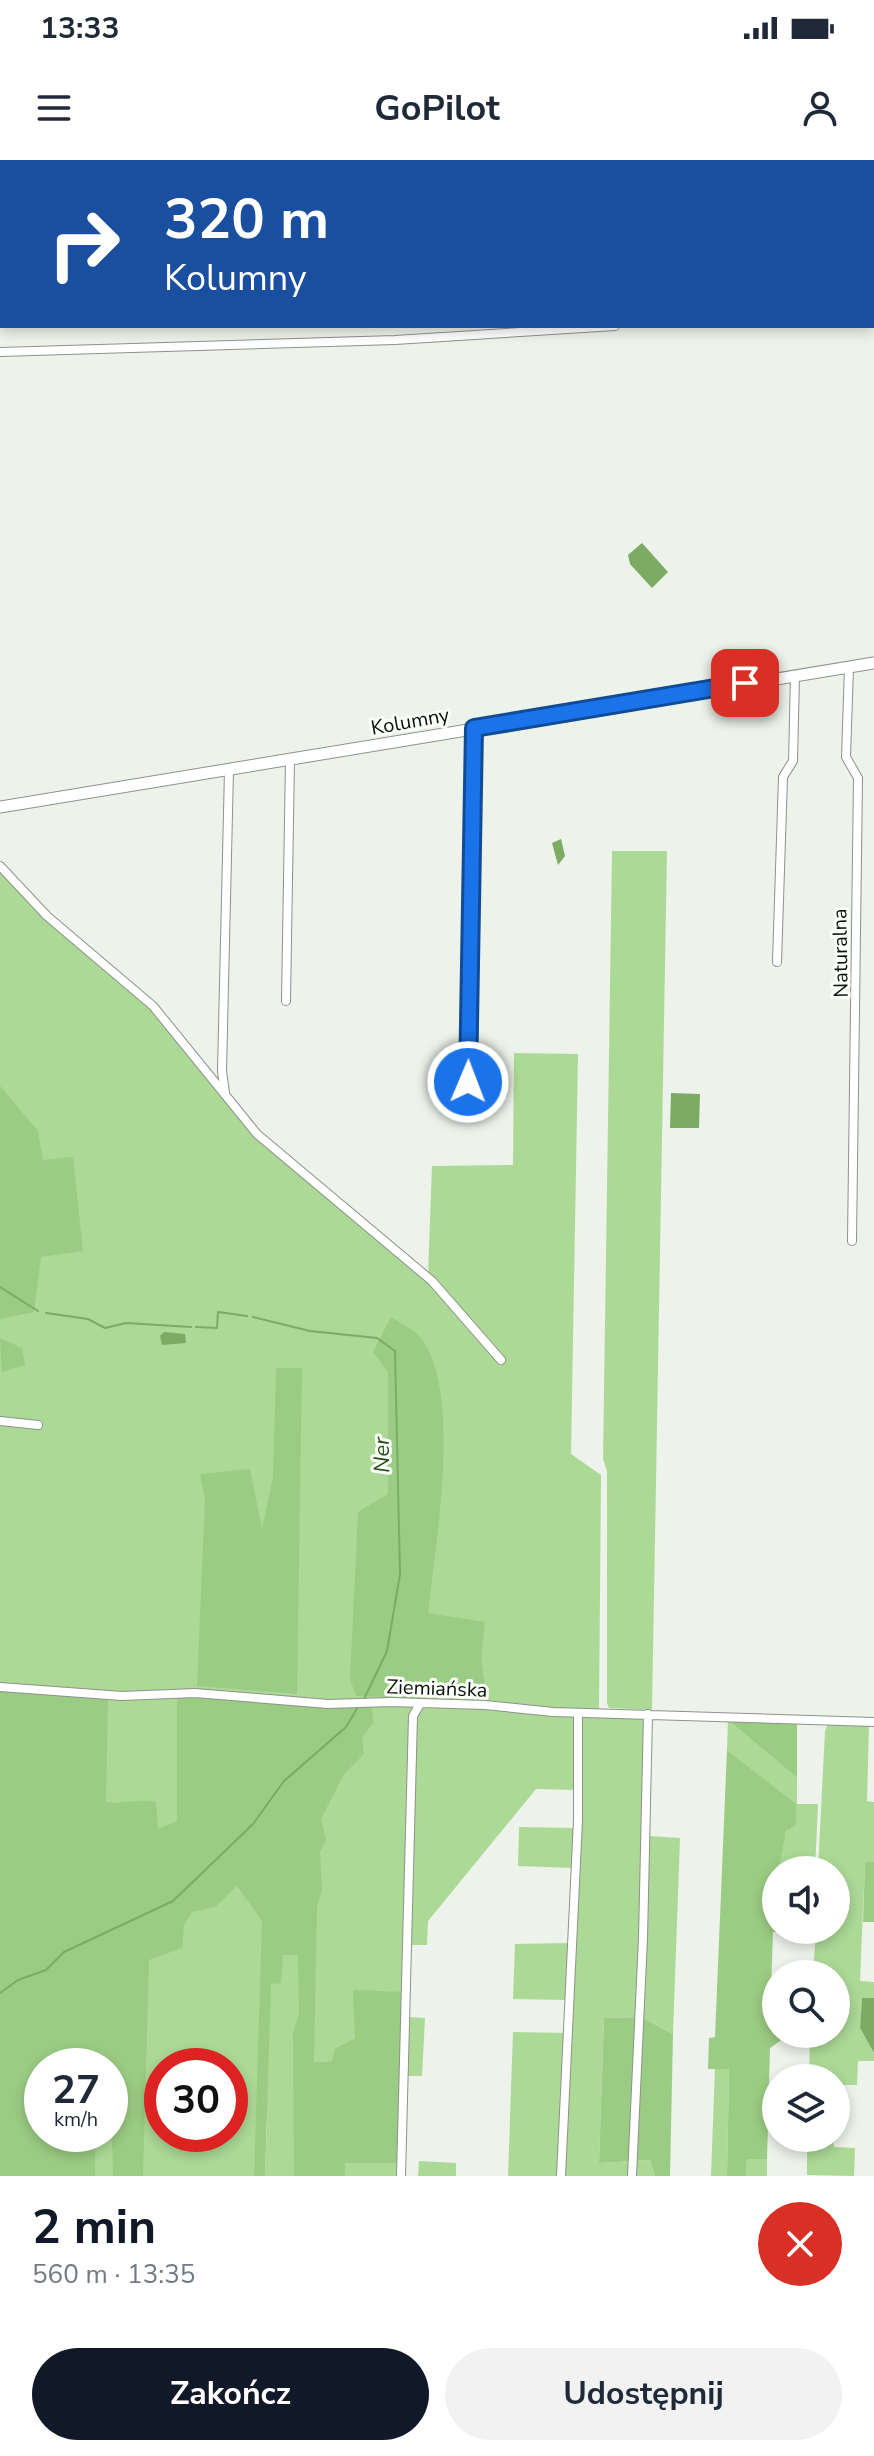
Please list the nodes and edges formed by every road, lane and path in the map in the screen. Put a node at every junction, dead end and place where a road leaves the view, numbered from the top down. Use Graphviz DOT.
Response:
graph roads {
  1 [pos="582,328"];
  2 [pos="0,352"];
  3 [pos="874,663"];
  4 [pos="849,667"];
  5 [pos="795,676"];
  6 [pos="474,728"];
  7 [pos="290,759"];
  8 [pos="229,770"];
  9 [pos="0,807"];
  10 [pos="0,866"];
  11 [pos="777,962"];
  12 [pos="286,1001"];
  13 [pos="468,1082"];
  14 [pos="226,1093"];
  15 [pos="852,1241"];
  16 [pos="501,1360"];
  17 [pos="0,1421"];
  18 [pos="38,1425"];
  19 [pos="0,1687"];
  20 [pos="420,1704"];
  21 [pos="578,1713"];
  22 [pos="648,1714"];
  23 [pos="874,1722"];
  24 [pos="401,2176"];
  25 [pos="561,2176"];
  26 [pos="632,2176"];
  1 -- 2 [label="street"];
  3 -- 4 [label="street, Kolumny"];
  4 -- 5 [label="street, Kolumny"];
  4 -- 15 [label="street, Naturalna"];
  5 -- 6 [label="street, Kolumny"];
  5 -- 11 [label="street"];
  6 -- 7 [label="street, Kolumny"];
  6 -- 13 [label="street"];
  7 -- 8 [label="street, Kolumny"];
  7 -- 12 [label="street"];
  8 -- 9 [label="street, Kolumny"];
  8 -- 14 [label="street"];
  10 -- 14 [label="street"];
  14 -- 16 [label="street"];
  17 -- 18 [label="street"];
  19 -- 20 [label="street, Ziemiańska"];
  20 -- 21 [label="street, Ziemiańska"];
  20 -- 24 [label="street"];
  21 -- 22 [label="street, Ziemiańska"];
  21 -- 25 [label="street"];
  22 -- 23 [label="street, Ziemiańska"];
  22 -- 26 [label="street"];
}
